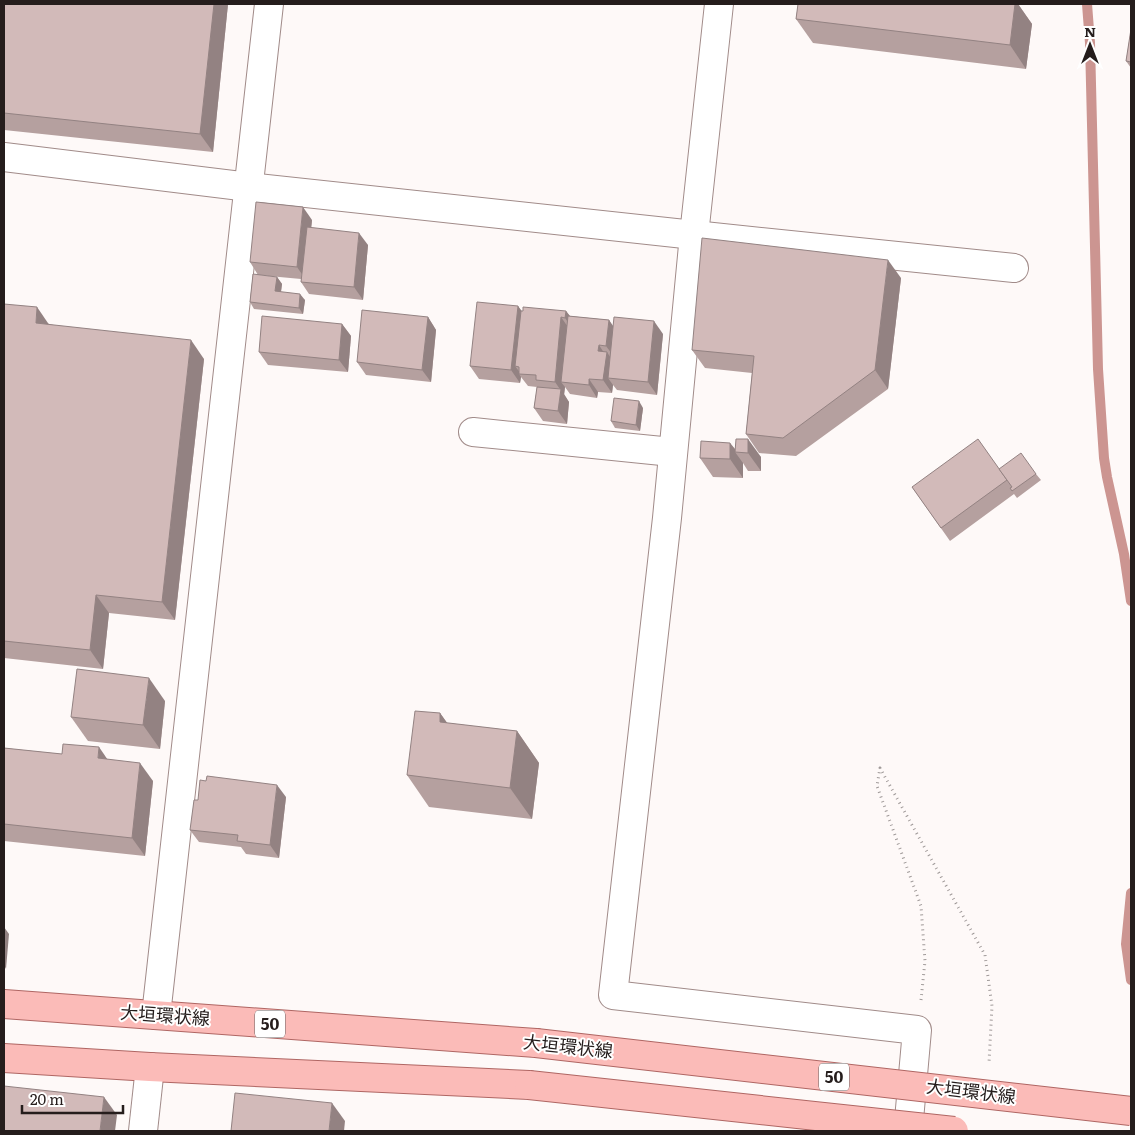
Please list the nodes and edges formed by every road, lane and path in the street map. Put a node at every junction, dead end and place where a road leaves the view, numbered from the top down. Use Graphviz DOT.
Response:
graph roads {
  1 [pos="270,4"];
  2 [pos="719,4"];
  3 [pos="4,157"];
  4 [pos="249,187"];
  5 [pos="694,235"];
  6 [pos="1014,268"];
  7 [pos="473,432"];
  8 [pos="672,452"];
  9 [pos="4,1004"];
  10 [pos="156,1015"];
  11 [pos="917,1030"];
  12 [pos="4,1058"];
  13 [pos="988,1066"];
  14 [pos="150,1067"];
  15 [pos="1131,1111"];
  16 [pos="143,1131"];
  17 [pos="908,1131"];
  18 [pos="954,1131"];
  1 -- 4 [label="street"];
  2 -- 5 [label="street"];
  3 -- 4 [label="street"];
  4 -- 5 [label="street"];
  4 -- 10 [label="street"];
  5 -- 6 [label="street"];
  5 -- 8 [label="street"];
  7 -- 8 [label="street"];
  8 -- 11 [label="street"];
  9 -- 10 [label="main road, 大垣環状線 / 50"];
  10 -- 15 [label="main road, 大垣環状線 / 50, bridge"];
  11 -- 13 [label="path"];
  11 -- 17 [label="street"];
  12 -- 14 [label="main road, 50"];
  14 -- 16 [label="street"];
  14 -- 18 [label="main road, 50, bridge"];
}
